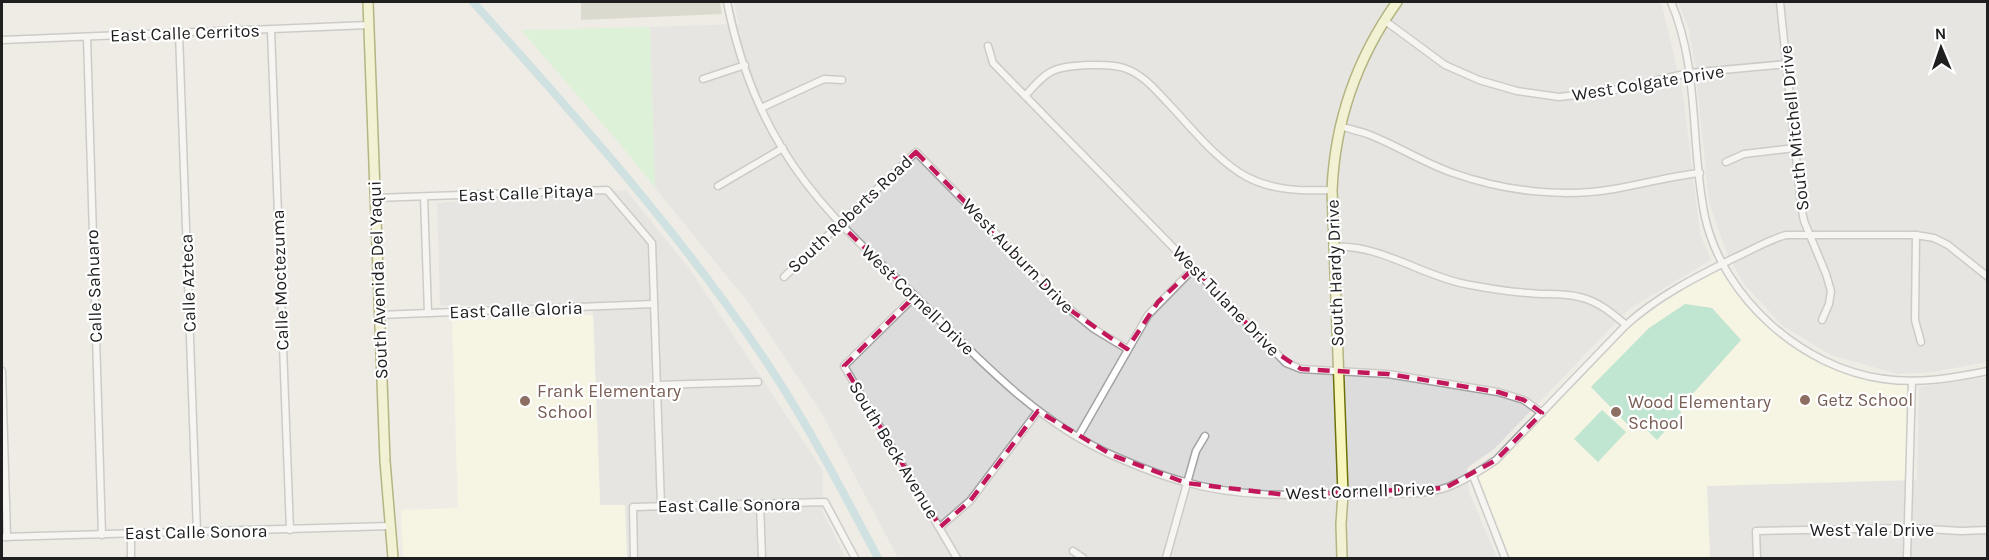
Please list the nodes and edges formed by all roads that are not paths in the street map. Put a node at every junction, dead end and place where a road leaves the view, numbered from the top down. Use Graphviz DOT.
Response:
graph roads {
  1 [pos="368,2"];
  2 [pos="727,2"];
  3 [pos="1397,2"];
  4 [pos="1671,2"];
  5 [pos="1780,2"];
  6 [pos="1384,20"];
  7 [pos="369,25"];
  8 [pos="271,30"];
  9 [pos="179,33"];
  10 [pos="87,37"];
  11 [pos="2,40"];
  12 [pos="988,46"];
  13 [pos="1787,64"];
  14 [pos="745,65"];
  15 [pos="1689,73"];
  16 [pos="704,79"];
  17 [pos="842,80"];
  18 [pos="1025,96"];
  19 [pos="761,108"];
  20 [pos="1339,126"];
  21 [pos="783,148"];
  22 [pos="1795,148"];
  23 [pos="916,152"];
  24 [pos="1726,162"];
  25 [pos="1700,173"];
  26 [pos="718,186"];
  27 [pos="1332,190"];
  28 [pos="424,197"];
  29 [pos="375,198"];
  30 [pos="840,224"];
  31 [pos="1809,235"];
  32 [pos="1916,236"];
  33 [pos="1334,247"];
  34 [pos="1724,264"];
  35 [pos="1194,268"];
  36 [pos="784,277"];
  37 [pos="1988,277"];
  38 [pos="915,296"];
  39 [pos="654,304"];
  40 [pos="428,313"];
  41 [pos="379,315"];
  42 [pos="1822,320"];
  43 [pos="1626,325"];
  44 [pos="1921,342"];
  45 [pos="1127,349"];
  46 [pos="2,371"];
  47 [pos="1338,371"];
  48 [pos="1988,371"];
  49 [pos="1912,381"];
  50 [pos="758,382"];
  51 [pos="656,385"];
  52 [pos="1038,411"];
  53 [pos="1542,413"];
  54 [pos="1205,436"];
  55 [pos="1078,437"];
  56 [pos="1473,476"];
  57 [pos="1186,483"];
  58 [pos="1343,494"];
  59 [pos="760,504"];
  60 [pos="661,506"];
  61 [pos="391,526"];
  62 [pos="940,527"];
  63 [pos="1908,528"];
  64 [pos="290,530"];
  65 [pos="1988,530"];
  66 [pos="197,532"];
  67 [pos="131,534"];
  68 [pos="102,535"];
  69 [pos="4,537"];
  70 [pos="1073,550"];
  71 [pos="131,558"];
  72 [pos="393,558"];
  73 [pos="634,558"];
  74 [pos="762,558"];
  75 [pos="855,558"];
  76 [pos="957,558"];
  77 [pos="1083,558"];
  78 [pos="1167,558"];
  79 [pos="1342,558"];
  80 [pos="1505,558"];
  81 [pos="1757,558"];
  82 [pos="1907,558"];
  1 -- 7 [label="street, South Avenida Del Yaqui"];
  2 -- 14 [label="street"];
  3 -- 6 [label="street, South Hardy Drive"];
  4 -- 15 [label="street"];
  5 -- 13 [label="street, South Mitchell Drive"];
  6 -- 15 [label="street, West Colgate Drive"];
  6 -- 20 [label="street, South Hardy Drive"];
  7 -- 8 [label="street, East Calle Cerritos"];
  7 -- 29 [label="street, South Avenida Del Yaqui"];
  8 -- 9 [label="street, East Calle Cerritos"];
  8 -- 64 [label="street, Calle Moctezuma"];
  9 -- 10 [label="street, East Calle Cerritos"];
  9 -- 66 [label="street, Calle Azteca"];
  10 -- 11 [label="street, East Calle Cerritos"];
  10 -- 68 [label="street, Calle Sahuaro"];
  12 -- 18 [label="street, West Tulane Drive"];
  13 -- 15 [label="street, West Colgate Drive"];
  13 -- 22 [label="street, South Mitchell Drive"];
  14 -- 16 [label="street"];
  14 -- 19 [label="street"];
  15 -- 25 [label="street"];
  17 -- 19 [label="street"];
  18 -- 27 [label="street"];
  18 -- 35 [label="street, West Tulane Drive"];
  19 -- 21 [label="street"];
  20 -- 25 [label="street"];
  20 -- 27 [label="street, South Hardy Drive"];
  21 -- 26 [label="street"];
  21 -- 30 [label="street"];
  22 -- 24 [label="street"];
  22 -- 31 [label="street, South Mitchell Drive"];
  23 -- 30 [label="street, South Roberts Road"];
  23 -- 45 [label="street, West Auburn Drive"];
  25 -- 34 [label="street"];
  27 -- 33 [label="street, South Hardy Drive"];
  28 -- 29 [label="street, East Calle Pitaya"];
  28 -- 39 [label="street, East Calle Pitaya"];
  28 -- 40 [label="street"];
  29 -- 41 [label="street, South Avenida Del Yaqui"];
  30 -- 36 [label="street, South Roberts Road"];
  30 -- 38 [label="street, West Cornell Drive"];
  31 -- 32 [label="street, West Cornell Drive"];
  31 -- 34 [label="street, West Cornell Drive"];
  31 -- 42 [label="street, South Mitchell Drive"];
  32 -- 37 [label="street, West Cornell Drive"];
  32 -- 44 [label="street"];
  33 -- 43 [label="street"];
  33 -- 47 [label="street, South Hardy Drive"];
  34 -- 43 [label="street, West Cornell Drive"];
  34 -- 49 [label="street"];
  35 -- 45 [label="street"];
  35 -- 47 [label="street, West Tulane Drive"];
  38 -- 52 [label="street, West Cornell Drive"];
  38 -- 62 [label="street, South Beck Avenue"];
  39 -- 40 [label="street, East Calle Gloria"];
  39 -- 51 [label="street"];
  40 -- 41 [label="street, East Calle Gloria"];
  41 -- 61 [label="street, South Avenida Del Yaqui"];
  43 -- 53 [label="street, West Cornell Drive"];
  45 -- 55 [label="street"];
  46 -- 69 [label="street"];
  47 -- 53 [label="street, West Tulane Drive"];
  47 -- 58 [label="street, South Hardy Drive"];
  48 -- 49 [label="street"];
  49 -- 63 [label="street"];
  50 -- 51 [label="street"];
  51 -- 60 [label="street"];
  52 -- 55 [label="street, West Cornell Drive"];
  52 -- 62 [label="street"];
  53 -- 56 [label="street, West Cornell Drive"];
  54 -- 57 [label="street"];
  55 -- 57 [label="street, West Cornell Drive"];
  56 -- 58 [label="street, West Cornell Drive"];
  56 -- 80 [label="street"];
  57 -- 58 [label="street, West Cornell Drive"];
  57 -- 78 [label="street"];
  58 -- 79 [label="street, South Hardy Drive"];
  59 -- 60 [label="street, East Calle Sonora"];
  59 -- 74 [label="street"];
  59 -- 75 [label="street, East Calle Sonora"];
  60 -- 73 [label="street, East Calle Sonora"];
  61 -- 64 [label="street, East Calle Sonora"];
  61 -- 72 [label="street, South Avenida Del Yaqui"];
  62 -- 76 [label="street, South Beck Avenue"];
  63 -- 65 [label="street, West Yale Drive"];
  63 -- 81 [label="street, West Yale Drive"];
  63 -- 82 [label="street"];
  64 -- 66 [label="street, East Calle Sonora"];
  66 -- 67 [label="street, East Calle Sonora"];
  67 -- 68 [label="street, East Calle Sonora"];
  67 -- 71 [label="street"];
  68 -- 69 [label="street, East Calle Sonora"];
  70 -- 77 [label="street"];
}
